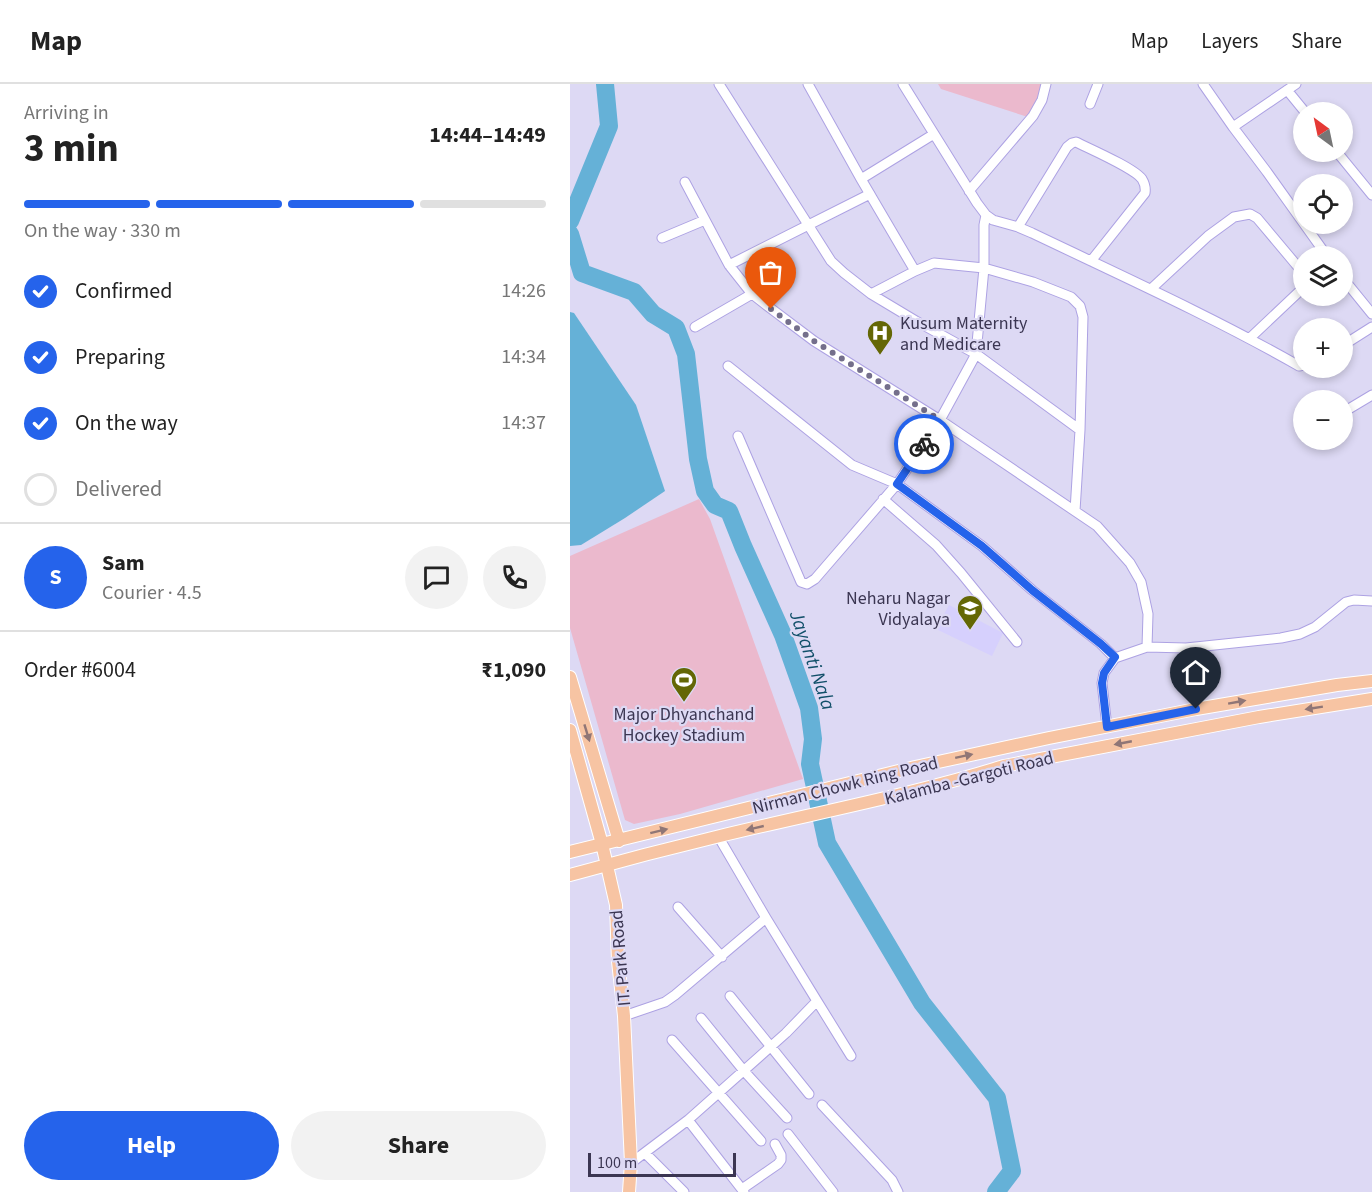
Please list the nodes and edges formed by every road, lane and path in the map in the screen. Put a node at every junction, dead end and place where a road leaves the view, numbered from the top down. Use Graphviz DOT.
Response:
graph roads {
  1 [pos="719,84"];
  2 [pos="808,84"];
  3 [pos="903,84"];
  4 [pos="1046,84"];
  5 [pos="1098,84"];
  6 [pos="1296,84"];
  7 [pos="1206,85"];
  8 [pos="1287,90"];
  9 [pos="1297,102"];
  10 [pos="1090,105"];
  11 [pos="1233,127"];
  12 [pos="934,134"];
  13 [pos="1344,162"];
  14 [pos="861,179"];
  15 [pos="685,182"];
  16 [pos="969,191"];
  17 [pos="870,194"];
  18 [pos="1372,195"];
  19 [pos="986,215"];
  20 [pos="705,220"];
  21 [pos="808,225"];
  22 [pos="1018,227"];
  23 [pos="662,238"];
  24 [pos="1320,246"];
  25 [pos="1091,261"];
  26 [pos="1293,261"];
  27 [pos="729,265"];
  28 [pos="984,268"];
  29 [pos="915,271"];
  30 [pos="1151,289"];
  31 [pos="1353,291"];
  32 [pos="752,294"];
  33 [pos="871,294"];
  34 [pos="1293,297"];
  35 [pos="1372,314"];
  36 [pos="695,327"];
  37 [pos="1372,327"];
  38 [pos="1250,338"];
  39 [pos="1353,339"];
  40 [pos="976,354"];
  41 [pos="1293,363"];
  42 [pos="728,366"];
  43 [pos="1372,395"];
  44 [pos="1353,406"];
  45 [pos="940,420"];
  46 [pos="1080,430"];
  47 [pos="738,436"];
  48 [pos="897,484"];
  49 [pos="883,500"];
  50 [pos="1075,511"];
  51 [pos="1372,601"];
  52 [pos="1017,642"];
  53 [pos="1147,647"];
  54 [pos="1115,657"];
  55 [pos="570,677"];
  56 [pos="1372,681"];
  57 [pos="1372,699"];
  58 [pos="1107,727"];
  59 [pos="570,730"];
  60 [pos="718,836"];
  61 [pos="619,841"];
  62 [pos="602,844"];
  63 [pos="570,852"];
  64 [pos="606,865"];
  65 [pos="570,875"];
  66 [pos="678,907"];
  67 [pos="766,918"];
  68 [pos="722,957"];
  69 [pos="730,996"];
  70 [pos="817,1001"];
  71 [pos="624,1016"];
  72 [pos="701,1018"];
  73 [pos="672,1040"];
  74 [pos="770,1047"];
  75 [pos="851,1056"];
  76 [pos="744,1071"];
  77 [pos="719,1094"];
  78 [pos="809,1094"];
  79 [pos="822,1106"];
  80 [pos="787,1118"];
  81 [pos="688,1120"];
  82 [pos="788,1134"];
  83 [pos="761,1141"];
  84 [pos="775,1144"];
  85 [pos="645,1153"];
  86 [pos="631,1162"];
  87 [pos="743,1190"];
  88 [pos="629,1192"];
  89 [pos="684,1192"];
  90 [pos="833,1192"];
  91 [pos="898,1192"];
  1 -- 21 [label="street"];
  2 -- 14 [label="street"];
  3 -- 12 [label="street"];
  4 -- 16 [label="street"];
  5 -- 10 [label="street"];
  6 -- 8 [label="street"];
  7 -- 11 [label="street"];
  8 -- 9 [label="street"];
  8 -- 11 [label="street"];
  11 -- 24 [label="street"];
  12 -- 14 [label="street"];
  12 -- 16 [label="street"];
  13 -- 18 [label="street"];
  14 -- 17 [label="street"];
  15 -- 20 [label="street"];
  16 -- 19 [label="street"];
  17 -- 21 [label="street"];
  17 -- 29 [label="street"];
  19 -- 22 [label="street"];
  19 -- 28 [label="street"];
  20 -- 23 [label="street"];
  20 -- 27 [label="street"];
  21 -- 27 [label="street"];
  21 -- 33 [label="street"];
  22 -- 25 [label="street"];
  22 -- 25 [label="street"];
  25 -- 30 [label="street"];
  26 -- 30 [label="street"];
  27 -- 32 [label="street"];
  28 -- 29 [label="street"];
  28 -- 40 [label="street"];
  28 -- 46 [label="street"];
  29 -- 33 [label="street"];
  30 -- 38 [label="street"];
  31 -- 35 [label="street"];
  32 -- 36 [label="street"];
  32 -- 45 [label="street"];
  33 -- 40 [label="street"];
  34 -- 38 [label="street"];
  37 -- 39 [label="street"];
  38 -- 41 [label="street"];
  40 -- 45 [label="street"];
  40 -- 46 [label="street"];
  42 -- 48 [label="street"];
  43 -- 44 [label="street"];
  45 -- 48 [label="street"];
  45 -- 50 [label="street"];
  46 -- 50 [label="street"];
  47 -- 49 [label="street"];
  48 -- 49 [label="street"];
  48 -- 54 [label="street"];
  49 -- 52 [label="street"];
  50 -- 53 [label="street"];
  51 -- 53 [label="street"];
  53 -- 54 [label="street"];
  54 -- 58 [label="street"];
  55 -- 61 [label="main road, one-way"];
  58 -- 56 [label="main road, Nirman Chowk Ring Road, one-way"];
  57 -- 60 [label="main road, Kalamba -Gargoti Road, one-way"];
  61 -- 58 [label="main road, Nirman Chowk Ring Road, one-way"];
  59 -- 62 [label="main road, IT. Park Road"];
  60 -- 64 [label="main road, Kalamba -Gargoti Road"];
  60 -- 67 [label="street"];
  61 -- 62 [label="main road, Nirman Chowk Ring Road"];
  62 -- 63 [label="main road, Nirman Chowk Ring Road"];
  62 -- 64 [label="main road, IT. Park Road"];
  64 -- 65 [label="main road, Kalamba -Gargoti Road"];
  64 -- 71 [label="main road, IT. Park Road"];
  66 -- 68 [label="street"];
  67 -- 68 [label="street"];
  67 -- 70 [label="street"];
  68 -- 71 [label="street"];
  69 -- 74 [label="street"];
  70 -- 74 [label="street"];
  70 -- 75 [label="street"];
  71 -- 86 [label="main road, IT. Park Road"];
  72 -- 76 [label="street"];
  73 -- 77 [label="street"];
  74 -- 76 [label="street"];
  74 -- 78 [label="street"];
  76 -- 77 [label="street"];
  76 -- 80 [label="street"];
  77 -- 81 [label="street"];
  77 -- 83 [label="street"];
  79 -- 91 [label="street"];
  81 -- 85 [label="street"];
  81 -- 87 [label="street"];
  82 -- 90 [label="street"];
  84 -- 87 [label="street"];
  85 -- 86 [label="street"];
  85 -- 89 [label="street"];
  86 -- 88 [label="main road, IT. Park Road"];
}
